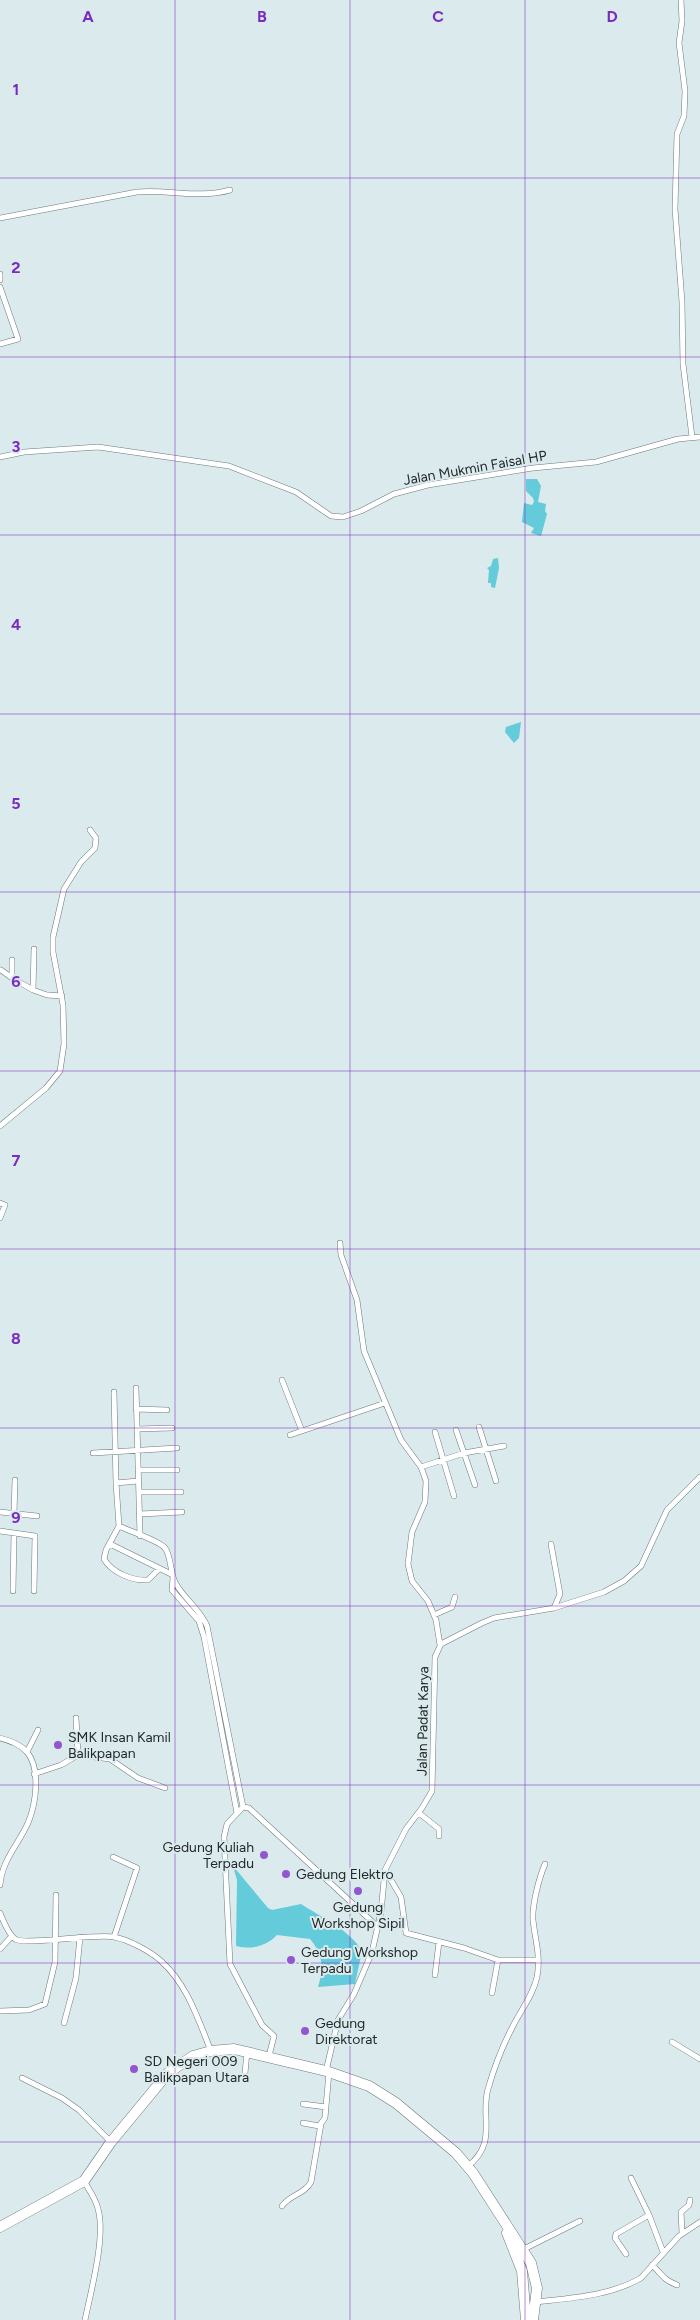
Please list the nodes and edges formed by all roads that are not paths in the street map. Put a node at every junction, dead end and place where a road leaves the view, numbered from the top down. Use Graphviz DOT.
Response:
graph roads {
  1 [pos="681,0"];
  2 [pos="230,190"];
  3 [pos="0,218"];
  4 [pos="0,274"];
  5 [pos="0,280"];
  6 [pos="0,287"];
  7 [pos="0,344"];
  8 [pos="692,437"];
  9 [pos="700,437"];
  10 [pos="0,457"];
  11 [pos="90,830"];
  12 [pos="34,949"];
  13 [pos="12,960"];
  14 [pos="1,970"];
  15 [pos="12,978"];
  16 [pos="33,990"];
  17 [pos="62,996"];
  18 [pos="0,1126"];
  19 [pos="0,1203"];
  20 [pos="0,1218"];
  21 [pos="340,1243"];
  22 [pos="282,1380"];
  23 [pos="136,1388"];
  24 [pos="114,1392"];
  25 [pos="385,1403"];
  26 [pos="136,1409"];
  27 [pos="167,1410"];
  28 [pos="479,1427"];
  29 [pos="137,1428"];
  30 [pos="172,1428"];
  31 [pos="456,1430"];
  32 [pos="302,1431"];
  33 [pos="435,1432"];
  34 [pos="290,1435"];
  35 [pos="504,1446"];
  36 [pos="177,1448"];
  37 [pos="485,1448"];
  38 [pos="137,1451"];
  39 [pos="116,1452"];
  40 [pos="92,1453"];
  41 [pos="464,1453"];
  42 [pos="444,1460"];
  43 [pos="421,1467"];
  44 [pos="138,1470"];
  45 [pos="177,1470"];
  46 [pos="700,1478"];
  47 [pos="15,1480"];
  48 [pos="496,1481"];
  49 [pos="138,1482"];
  50 [pos="116,1483"];
  51 [pos="475,1485"];
  52 [pos="139,1492"];
  53 [pos="181,1492"];
  54 [pos="454,1496"];
  55 [pos="0,1512"];
  56 [pos="182,1512"];
  57 [pos="14,1514"];
  58 [pos="140,1514"];
  59 [pos="37,1516"];
  60 [pos="119,1526"];
  61 [pos="0,1531"];
  62 [pos="14,1533"];
  63 [pos="140,1536"];
  64 [pos="110,1544"];
  65 [pos="551,1544"];
  66 [pos="159,1569"];
  67 [pos="172,1576"];
  68 [pos="13,1591"];
  69 [pos="34,1591"];
  70 [pos="456,1597"];
  71 [pos="554,1608"];
  72 [pos="434,1615"];
  73 [pos="440,1645"];
  74 [pos="76,1718"];
  75 [pos="38,1730"];
  76 [pos="0,1738"];
  77 [pos="27,1752"];
  78 [pos="78,1755"];
  79 [pos="34,1774"];
  80 [pos="165,1788"];
  81 [pos="243,1807"];
  82 [pos="237,1813"];
  83 [pos="419,1813"];
  84 [pos="438,1836"];
  85 [pos="113,1857"];
  86 [pos="545,1864"];
  87 [pos="385,1870"];
  88 [pos="0,1886"];
  89 [pos="56,1895"];
  90 [pos="0,1914"];
  91 [pos="378,1927"];
  92 [pos="12,1936"];
  93 [pos="80,1937"];
  94 [pos="114,1937"];
  95 [pos="57,1938"];
  96 [pos="439,1942"];
  97 [pos="0,1949"];
  98 [pos="498,1960"];
  99 [pos="538,1960"];
  100 [pos="436,1974"];
  101 [pos="492,1993"];
  102 [pos="0,2011"];
  103 [pos="64,2023"];
  104 [pos="672,2042"];
  105 [pos="211,2051"];
  106 [pos="247,2051"];
  107 [pos="270,2056"];
  108 [pos="700,2059"];
  109 [pos="328,2071"];
  110 [pos="245,2073"];
  111 [pos="22,2078"];
  112 [pos="303,2104"];
  113 [pos="326,2107"];
  114 [pos="303,2123"];
  115 [pos="321,2124"];
  116 [pos="112,2142"];
  117 [pos="468,2166"];
  118 [pos="631,2178"];
  119 [pos="84,2181"];
  120 [pos="690,2200"];
  121 [pos="282,2206"];
  122 [pos="649,2215"];
  123 [pos="501,2219"];
  124 [pos="580,2221"];
  125 [pos="700,2222"];
  126 [pos="0,2227"];
  127 [pos="682,2233"];
  128 [pos="524,2249"];
  129 [pos="663,2252"];
  130 [pos="626,2254"];
  131 [pos="652,2266"];
  132 [pos="677,2285"];
  133 [pos="536,2302"];
  134 [pos="85,2320"];
  135 [pos="526,2320"];
  136 [pos="533,2320"];
  1 -- 8 [label="street"];
  2 -- 3 [label="street"];
  4 -- 5 [label="street"];
  6 -- 7 [label="street"];
  8 -- 9 [label="street, Jalan Mukmin Faisal HP"];
  8 -- 10 [label="street, Jalan Mukmin Faisal HP"];
  11 -- 17 [label="street"];
  12 -- 16 [label="street"];
  13 -- 15 [label="street"];
  14 -- 15 [label="street"];
  15 -- 16 [label="street"];
  16 -- 17 [label="street"];
  17 -- 18 [label="street"];
  19 -- 20 [label="street"];
  21 -- 25 [label="street"];
  22 -- 32 [label="street"];
  23 -- 26 [label="street"];
  24 -- 39 [label="street"];
  25 -- 32 [label="street"];
  25 -- 43 [label="street"];
  26 -- 27 [label="street"];
  26 -- 29 [label="street"];
  28 -- 37 [label="street"];
  29 -- 30 [label="street"];
  29 -- 38 [label="street"];
  31 -- 41 [label="street"];
  32 -- 34 [label="street"];
  33 -- 42 [label="street"];
  35 -- 37 [label="street"];
  36 -- 38 [label="street"];
  37 -- 41 [label="street"];
  37 -- 48 [label="street"];
  38 -- 39 [label="street"];
  38 -- 44 [label="street"];
  39 -- 40 [label="street"];
  39 -- 50 [label="street"];
  41 -- 42 [label="street"];
  41 -- 51 [label="street"];
  42 -- 43 [label="street"];
  42 -- 54 [label="street"];
  43 -- 72 [label="street"];
  44 -- 45 [label="street"];
  44 -- 49 [label="street"];
  46 -- 71 [label="street"];
  47 -- 57 [label="street"];
  49 -- 50 [label="street"];
  49 -- 52 [label="street"];
  50 -- 60 [label="street"];
  52 -- 53 [label="street"];
  52 -- 58 [label="street"];
  55 -- 57 [label="street"];
  56 -- 58 [label="street"];
  57 -- 59 [label="street"];
  58 -- 63 [label="street"];
  60 -- 63 [label="street"];
  60 -- 64 [label="street"];
  61 -- 62 [label="street"];
  62 -- 68 [label="street"];
  62 -- 69 [label="street"];
  63 -- 67 [label="street"];
  64 -- 66 [label="street"];
  64 -- 66 [label="street"];
  65 -- 71 [label="street"];
  66 -- 67 [label="street"];
  67 -- 81 [label="street"];
  67 -- 82 [label="street"];
  70 -- 72 [label="street"];
  71 -- 73 [label="street"];
  72 -- 73 [label="street"];
  73 -- 83 [label="street, Jalan Padat Karya"];
  74 -- 78 [label="street"];
  75 -- 77 [label="street"];
  76 -- 77 [label="street"];
  77 -- 79 [label="street"];
  78 -- 79 [label="street"];
  78 -- 80 [label="street"];
  79 -- 88 [label="street"];
  81 -- 82 [label="street"];
  81 -- 91 [label="street"];
  82 -- 107 [label="street"];
  83 -- 84 [label="street"];
  83 -- 87 [label="street, Jalan Padat Karya"];
  85 -- 94 [label="street"];
  86 -- 99 [label="street"];
  87 -- 91 [label="street, Jalan Padat Karya"];
  87 -- 96 [label="street"];
  89 -- 95 [label="street"];
  90 -- 92 [label="street"];
  91 -- 109 [label="street, Jalan Padat Karya"];
  92 -- 95 [label="street"];
  92 -- 97 [label="street"];
  93 -- 94 [label="street"];
  93 -- 95 [label="street"];
  93 -- 103 [label="street"];
  94 -- 105 [label="street"];
  95 -- 102 [label="street"];
  96 -- 98 [label="street"];
  96 -- 100 [label="street"];
  98 -- 99 [label="street"];
  98 -- 101 [label="street"];
  99 -- 117 [label="street"];
  104 -- 108 [label="street"];
  105 -- 106 [label="highway"];
  105 -- 116 [label="highway"];
  106 -- 107 [label="highway"];
  106 -- 110 [label="street"];
  107 -- 109 [label="highway"];
  109 -- 113 [label="street, Jalan Padat Karya"];
  109 -- 117 [label="highway"];
  111 -- 116 [label="street"];
  112 -- 113 [label="street"];
  113 -- 115 [label="street, Jalan Padat Karya"];
  114 -- 115 [label="street"];
  115 -- 121 [label="street, Jalan Padat Karya"];
  116 -- 119 [label="highway"];
  117 -- 123 [label="highway"];
  118 -- 122 [label="street"];
  119 -- 126 [label="highway"];
  119 -- 134 [label="street"];
  120 -- 127 [label="street"];
  122 -- 129 [label="street"];
  122 -- 130 [label="street"];
  123 -- 128 [label="highway"];
  123 -- 135 [label="highway"];
  124 -- 128 [label="street"];
  125 -- 127 [label="street"];
  127 -- 129 [label="street"];
  128 -- 133 [label="highway"];
  129 -- 131 [label="street"];
  131 -- 132 [label="street"];
  131 -- 133 [label="street"];
  133 -- 136 [label="highway"];
}
